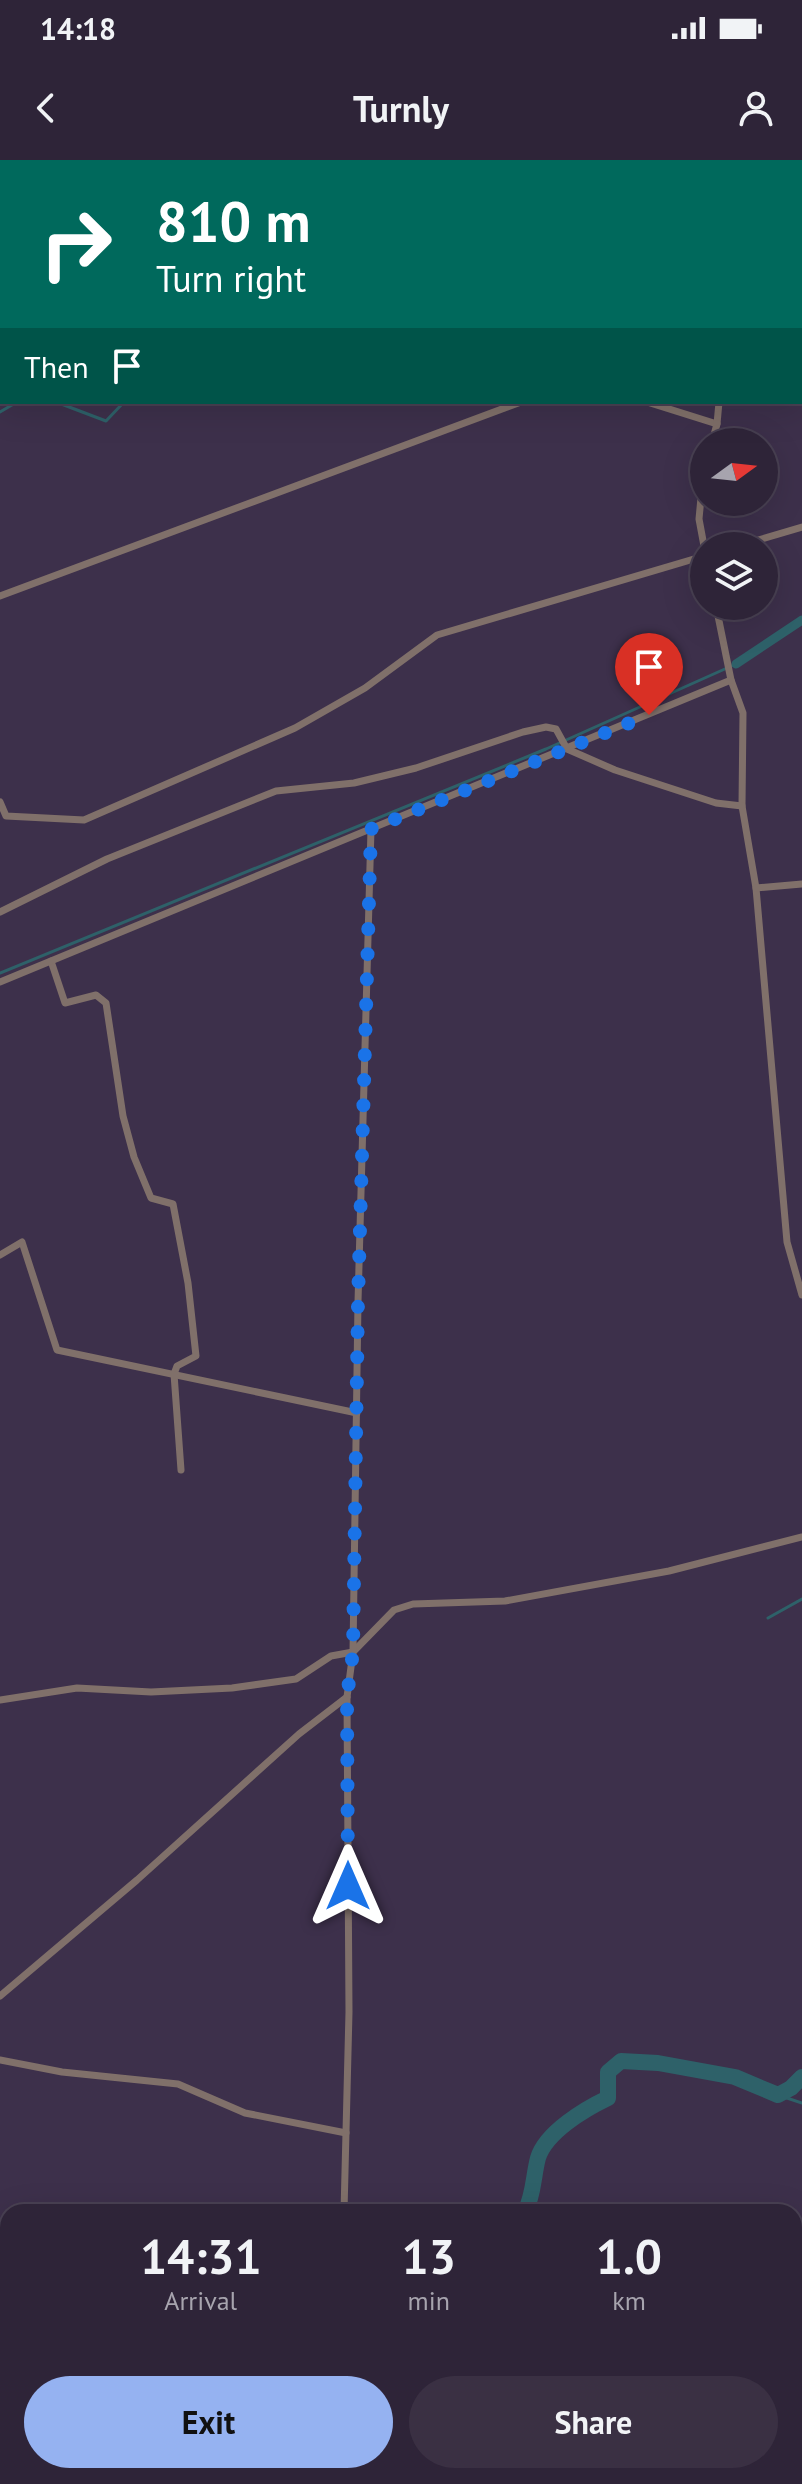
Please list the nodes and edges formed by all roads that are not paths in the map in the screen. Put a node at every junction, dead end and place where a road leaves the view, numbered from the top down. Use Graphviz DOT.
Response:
graph roads {
  1 [pos="516,404"];
  2 [pos="653,404"];
  3 [pos="719,404"];
  4 [pos="717,424"];
  5 [pos="716,428"];
  6 [pos="802,527"];
  7 [pos="778,534"];
  8 [pos="690,560"];
  9 [pos="0,596"];
  10 [pos="719,620"];
  11 [pos="731,680"];
  12 [pos="564,744"];
  13 [pos="0,802"];
  14 [pos="742,806"];
  15 [pos="371,829"];
  16 [pos="802,884"];
  17 [pos="756,888"];
  18 [pos="0,912"];
  19 [pos="51,961"];
  20 [pos="0,982"];
  21 [pos="0,1255"];
  22 [pos="802,1295"];
  23 [pos="174,1374"];
  24 [pos="357,1413"];
  25 [pos="181,1470"];
  26 [pos="802,1537"];
  27 [pos="353,1652"];
  28 [pos="347,1697"];
  29 [pos="0,1700"];
  30 [pos="0,1996"];
  31 [pos="0,2060"];
  32 [pos="346,2133"];
  33 [pos="344,2204"];
  1 -- 9 [label="street"];
  2 -- 4 [label="street"];
  3 -- 4 [label="street"];
  4 -- 5 [label="street"];
  6 -- 7 [label="street"];
  8 -- 13 [label="street"];
  10 -- 11 [label="street"];
  11 -- 12 [label="street"];
  11 -- 14 [label="street"];
  12 -- 14 [label="street"];
  12 -- 15 [label="street"];
  12 -- 18 [label="street"];
  14 -- 17 [label="street"];
  15 -- 19 [label="street"];
  15 -- 24 [label="street"];
  16 -- 17 [label="street"];
  17 -- 22 [label="street"];
  19 -- 20 [label="street"];
  19 -- 23 [label="street"];
  21 -- 23 [label="street"];
  23 -- 24 [label="street"];
  23 -- 25 [label="street"];
  24 -- 27 [label="street"];
  26 -- 27 [label="street"];
  27 -- 28 [label="street"];
  27 -- 29 [label="street"];
  28 -- 30 [label="street"];
  28 -- 32 [label="street"];
  31 -- 32 [label="street"];
  32 -- 33 [label="street"];
}
